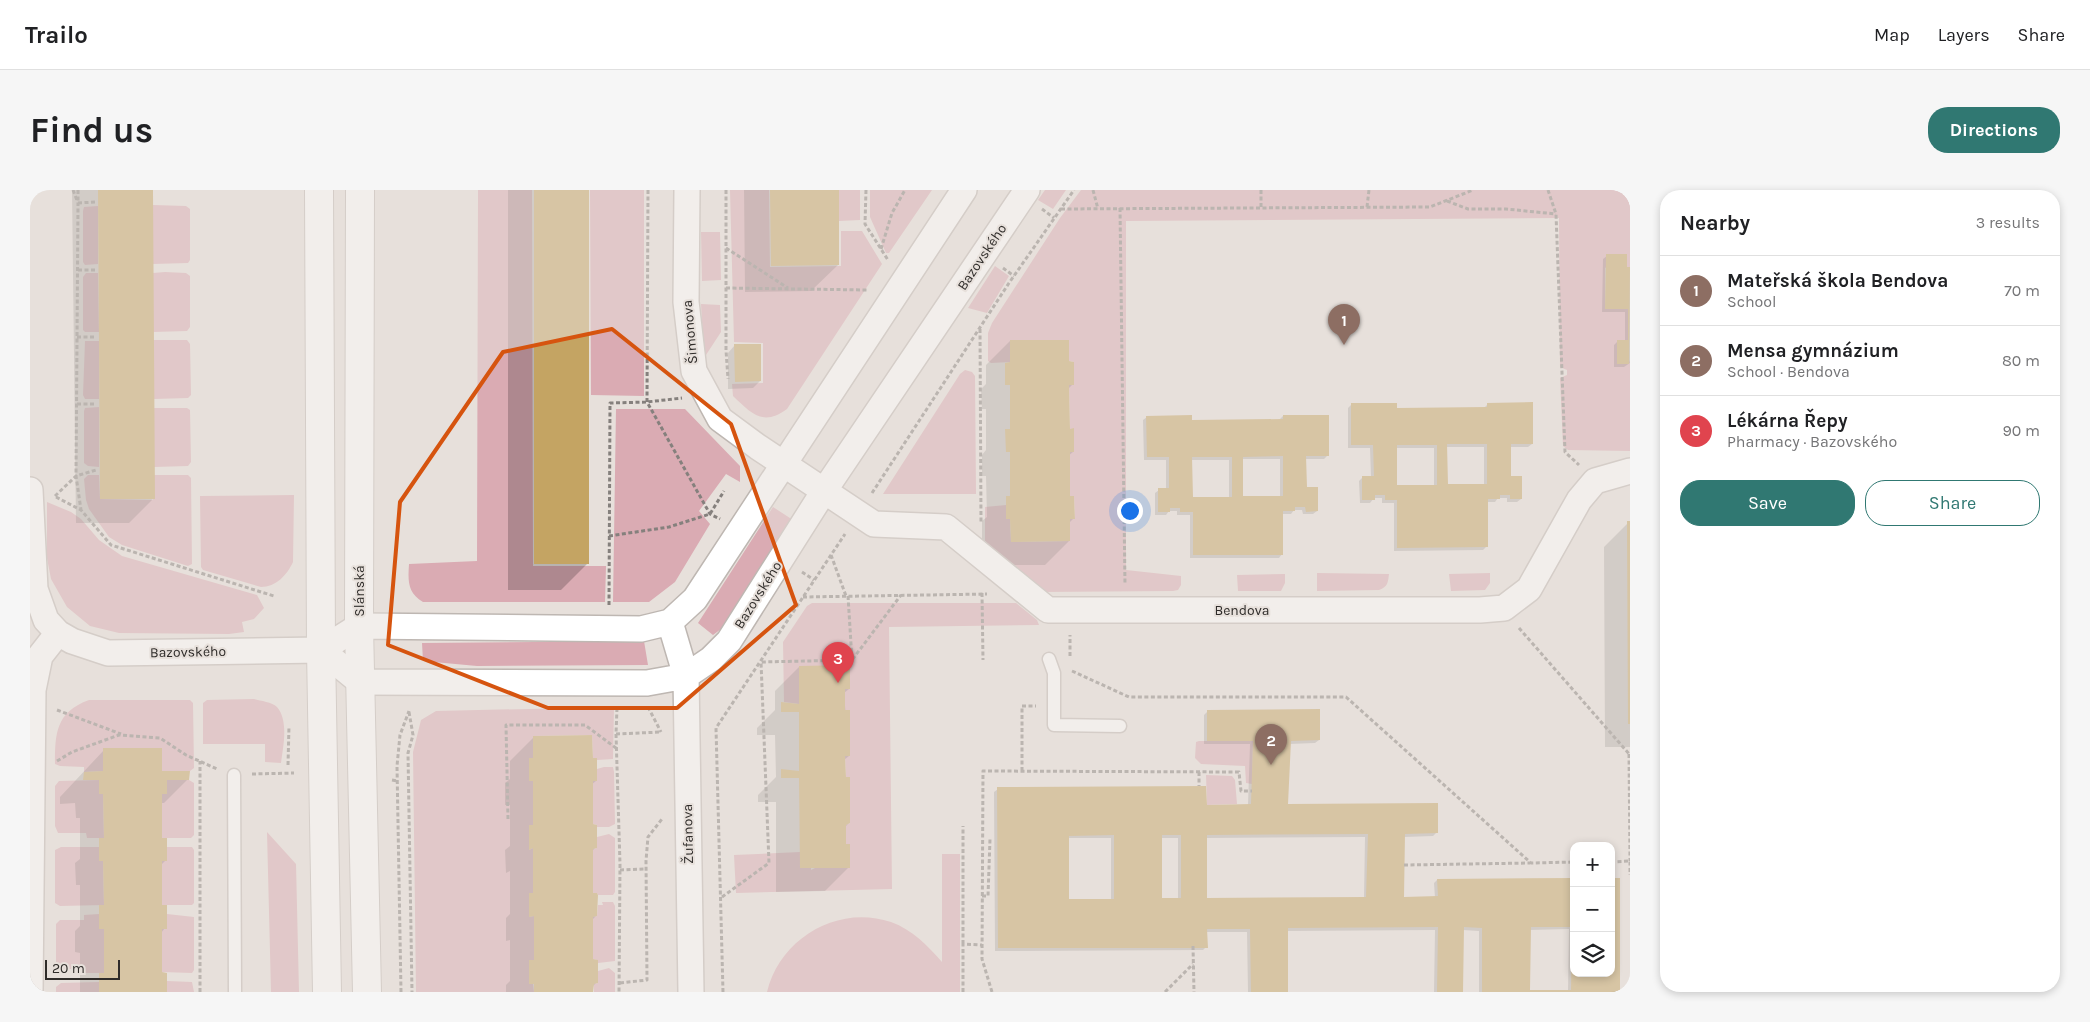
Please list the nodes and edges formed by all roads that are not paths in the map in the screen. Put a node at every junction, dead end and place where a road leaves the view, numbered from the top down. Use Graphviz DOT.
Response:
graph roads {
  1 [pos="319,190"];
  2 [pos="360,190"];
  3 [pos="687,190"];
  4 [pos="964,190"];
  5 [pos="1033,199"];
  6 [pos="784,464"];
  7 [pos="1630,471"];
  8 [pos="30,490"];
  9 [pos="824,492"];
  10 [pos="30,498"];
  11 [pos="670,622"];
  12 [pos="359,626"];
  13 [pos="58,633"];
  14 [pos="321,650"];
  15 [pos="1049,659"];
  16 [pos="686,676"];
  17 [pos="360,682"];
  18 [pos="1120,726"];
  19 [pos="234,775"];
  20 [pos="31,779"];
  21 [pos="30,846"];
  22 [pos="30,992"];
  23 [pos="235,992"];
  24 [pos="328,992"];
  25 [pos="367,992"];
  26 [pos="691,992"];
  1 -- 14 [label="main road"];
  2 -- 12 [label="main road, Slánská"];
  3 -- 6 [label="street, Šimonova"];
  4 -- 6 [label="street"];
  5 -- 9 [label="street, Bazovského"];
  6 -- 9 [label="street, Šimonova"];
  6 -- 11 [label="street"];
  7 -- 9 [label="street, Bendova"];
  8 -- 10 [label="street"];
  9 -- 16 [label="street, Bazovského"];
  10 -- 13 [label="street"];
  11 -- 12 [label="street"];
  11 -- 16 [label="street, Žufanova"];
  12 -- 14 [label="street"];
  12 -- 17 [label="main road, Slánská"];
  13 -- 14 [label="street, Bazovského"];
  13 -- 20 [label="street"];
  14 -- 17 [label="street"];
  14 -- 24 [label="main road"];
  15 -- 18 [label="lane"];
  16 -- 17 [label="street, Bazovského"];
  16 -- 26 [label="street, Žufanova"];
  17 -- 25 [label="main road, Slánská"];
  19 -- 23 [label="lane"];
  20 -- 21 [label="street"];
  21 -- 22 [label="street"];
}
